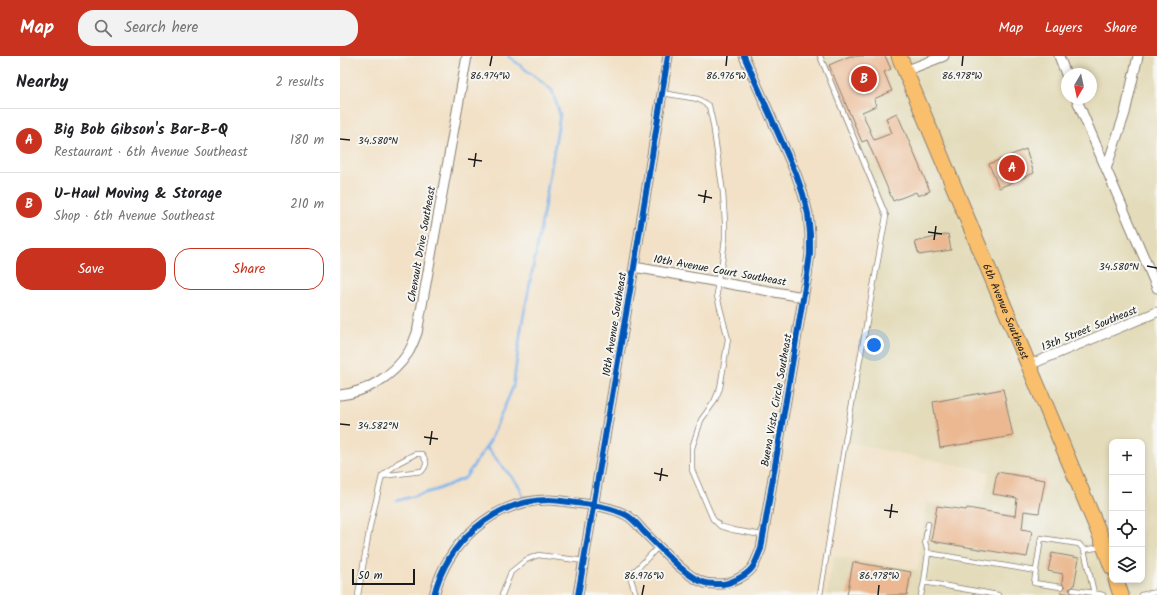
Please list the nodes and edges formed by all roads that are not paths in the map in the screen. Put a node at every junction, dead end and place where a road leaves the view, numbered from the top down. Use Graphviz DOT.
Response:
graph roads {
  1 [pos="466,56"];
  2 [pos="668,56"];
  3 [pos="744,56"];
  4 [pos="820,56"];
  5 [pos="899,56"];
  6 [pos="944,56"];
  7 [pos="1059,56"];
  8 [pos="1138,56"];
  9 [pos="1064,68"];
  10 [pos="905,71"];
  11 [pos="662,93"];
  12 [pos="1079,104"];
  13 [pos="1106,169"];
  14 [pos="634,267"];
  15 [pos="717,281"];
  16 [pos="1157,288"];
  17 [pos="802,297"];
  18 [pos="1157,312"];
  19 [pos="1029,365"];
  20 [pos="340,395"];
  21 [pos="382,476"];
  22 [pos="594,505"];
  23 [pos="928,524"];
  24 [pos="762,535"];
  25 [pos="659,546"];
  26 [pos="1105,546"];
  27 [pos="1084,550"];
  28 [pos="928,553"];
  29 [pos="1109,557"];
  30 [pos="584,561"];
  31 [pos="1036,571"];
  32 [pos="924,582"];
  33 [pos="1117,583"];
  34 [pos="1061,587"];
  35 [pos="1073,590"];
  36 [pos="1157,592"];
  37 [pos="1093,594"];
  38 [pos="358,595"];
  39 [pos="434,595"];
  40 [pos="502,595"];
  41 [pos="578,595"];
  42 [pos="636,595"];
  43 [pos="820,595"];
  44 [pos="921,595"];
  45 [pos="998,595"];
  46 [pos="1103,595"];
  47 [pos="1121,595"];
  48 [pos="1141,595"];
  1 -- 20 [label="street, Chenault Drive Southeast"];
  2 -- 11 [label="street, 10th Avenue Southeast"];
  3 -- 17 [label="street, Buena Vista Circle Southeast"];
  4 -- 43 [label="lane"];
  5 -- 10 [label="main road, 6th Avenue Southeast"];
  6 -- 10 [label="street"];
  7 -- 9 [label="street"];
  8 -- 13 [label="street"];
  10 -- 19 [label="main road, 6th Avenue Southeast"];
  11 -- 14 [label="street, 10th Avenue Southeast"];
  11 -- 15 [label="lane"];
  12 -- 13 [label="street"];
  13 -- 16 [label="street"];
  14 -- 15 [label="street, 10th Avenue Court Southeast"];
  14 -- 22 [label="street, 10th Avenue Southeast"];
  15 -- 17 [label="street, 10th Avenue Court Southeast"];
  15 -- 24 [label="lane"];
  17 -- 24 [label="street, Buena Vista Circle Southeast"];
  18 -- 19 [label="street, 13th Street Southeast"];
  19 -- 26 [label="main road, 6th Avenue Southeast"];
  21 -- 21 [label="lane"];
  21 -- 38 [label="lane"];
  22 -- 25 [label="street, Buena Vista Circle Southeast"];
  22 -- 30 [label="street, 10th Avenue Southeast"];
  22 -- 39 [label="street, Buena Vista Circle Southeast"];
  23 -- 28 [label="lane"];
  24 -- 25 [label="street, Buena Vista Circle Southeast"];
  25 -- 42 [label="lane"];
  26 -- 27 [label="lane"];
  26 -- 29 [label="main road, 6th Avenue Southeast"];
  27 -- 31 [label="lane"];
  27 -- 37 [label="lane"];
  28 -- 31 [label="lane"];
  28 -- 32 [label="lane"];
  30 -- 40 [label="lane"];
  30 -- 41 [label="street, 10th Avenue Southeast"];
  31 -- 34 [label="lane"];
  32 -- 44 [label="lane"];
  32 -- 45 [label="lane"];
  33 -- 47 [label="main road"];
  35 -- 37 [label="lane"];
  36 -- 48 [label="lane"];
  37 -- 46 [label="lane"];
}
